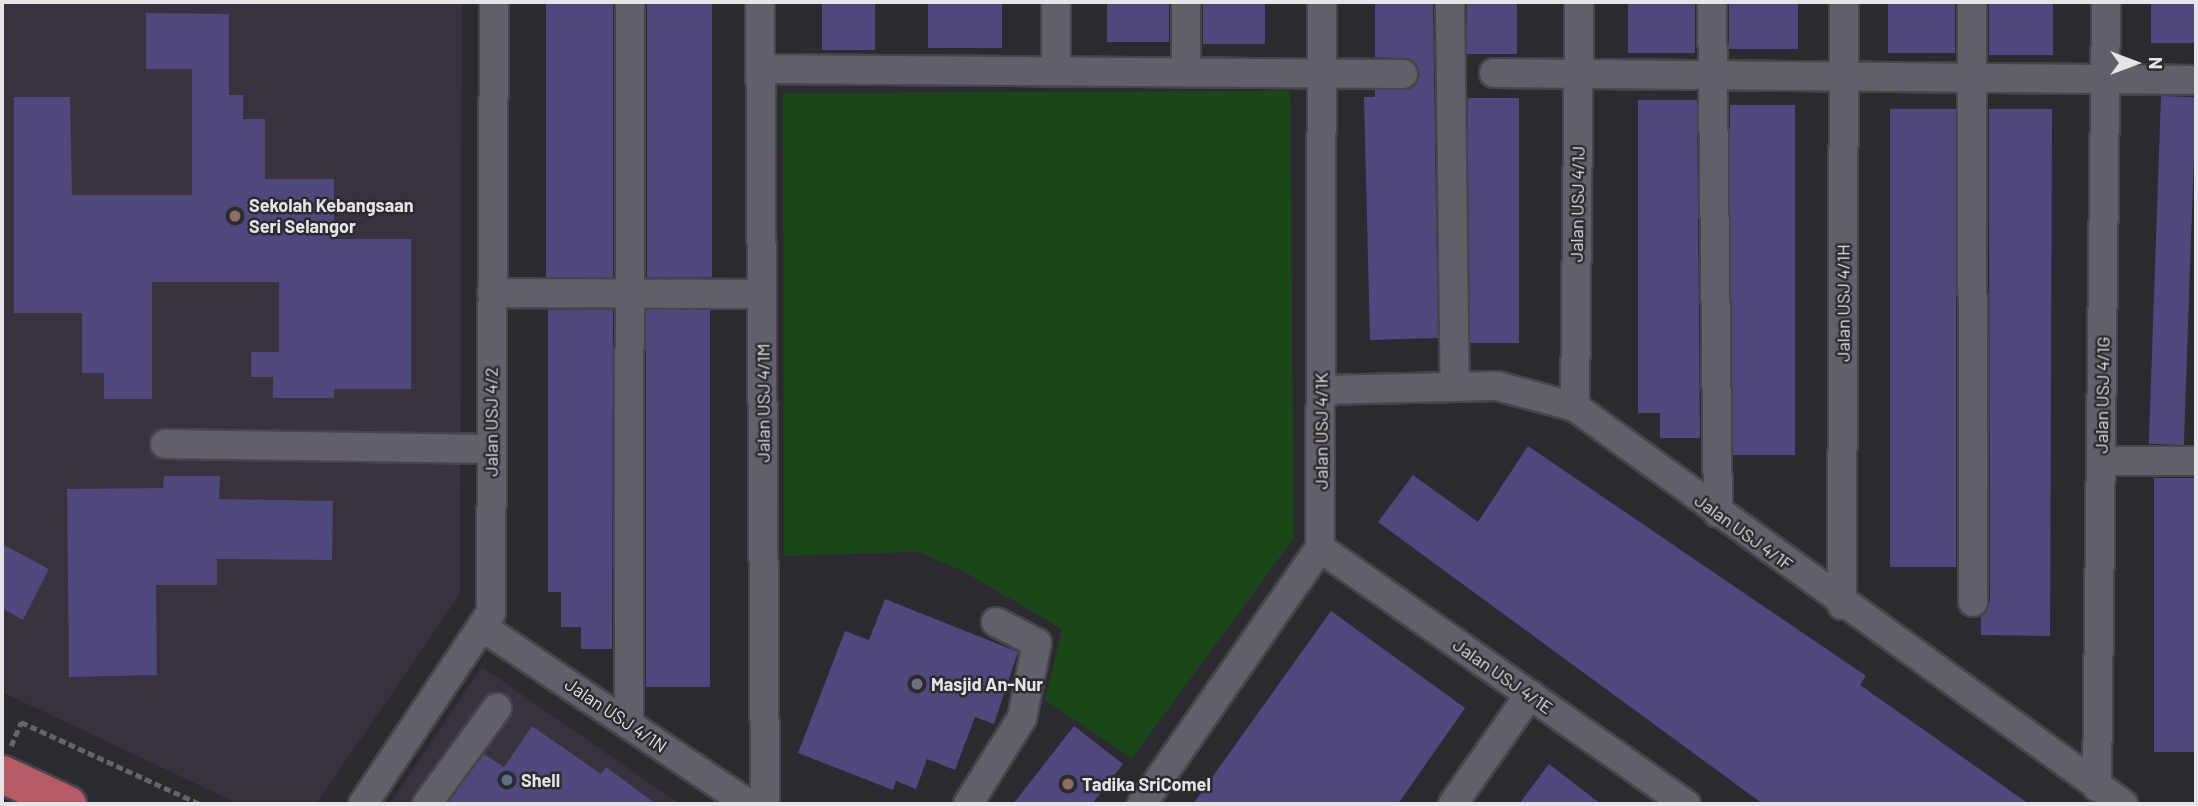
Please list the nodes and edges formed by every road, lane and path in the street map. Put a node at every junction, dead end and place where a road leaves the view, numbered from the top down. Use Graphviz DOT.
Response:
graph roads {
  1 [pos="494,2"];
  2 [pos="631,2"];
  3 [pos="760,2"];
  4 [pos="1056,2"];
  5 [pos="1186,2"];
  6 [pos="1322,2"];
  7 [pos="1450,2"];
  8 [pos="1578,2"];
  9 [pos="1712,2"];
  10 [pos="1844,2"];
  11 [pos="1972,2"];
  12 [pos="2106,2"];
  13 [pos="761,69"];
  14 [pos="1056,71"];
  15 [pos="1186,72"];
  16 [pos="1321,73"];
  17 [pos="1494,73"];
  18 [pos="1403,74"];
  19 [pos="1578,75"];
  20 [pos="1713,76"];
  21 [pos="1844,77"];
  22 [pos="1972,78"];
  23 [pos="2106,79"];
  24 [pos="2196,80"];
  25 [pos="492,293"];
  26 [pos="630,293"];
  27 [pos="762,294"];
  28 [pos="1455,387"];
  29 [pos="1321,390"];
  30 [pos="1575,407"];
  31 [pos="165,444"];
  32 [pos="491,449"];
  33 [pos="2101,461"];
  34 [pos="2196,461"];
  35 [pos="1718,513"];
  36 [pos="1320,548"];
  37 [pos="1973,602"];
  38 [pos="1842,605"];
  39 [pos="996,622"];
  40 [pos="482,627"];
  41 [pos="1530,694"];
  42 [pos="497,708"];
  43 [pos="629,723"];
  44 [pos="4,766"];
  45 [pos="2097,787"];
  46 [pos="711,794"];
  47 [pos="749,803"];
  48 [pos="67,804"];
  49 [pos="200,804"];
  50 [pos="363,804"];
  51 [pos="427,804"];
  52 [pos="968,804"];
  53 [pos="1142,804"];
  54 [pos="1453,804"];
  55 [pos="1686,804"];
  56 [pos="2123,804"];
  1 -- 25 [label="street, Jalan USJ 4/2"];
  2 -- 26 [label="street"];
  3 -- 13 [label="street, Jalan USJ 4/1M"];
  4 -- 14 [label="street"];
  5 -- 15 [label="street"];
  6 -- 16 [label="street, Jalan USJ 4/1K"];
  7 -- 28 [label="street"];
  8 -- 19 [label="street, Jalan USJ 4/1J"];
  9 -- 20 [label="street"];
  10 -- 21 [label="street, Jalan USJ 4/1H"];
  11 -- 22 [label="street"];
  12 -- 23 [label="street, Jalan USJ 4/1G"];
  13 -- 14 [label="street"];
  13 -- 27 [label="street, Jalan USJ 4/1M"];
  14 -- 15 [label="street"];
  15 -- 16 [label="street"];
  16 -- 18 [label="street"];
  16 -- 29 [label="street, Jalan USJ 4/1K"];
  17 -- 19 [label="street"];
  19 -- 20 [label="street"];
  19 -- 30 [label="street, Jalan USJ 4/1J"];
  20 -- 21 [label="street"];
  20 -- 35 [label="street"];
  21 -- 22 [label="street"];
  21 -- 38 [label="street, Jalan USJ 4/1H"];
  22 -- 23 [label="street"];
  22 -- 37 [label="street"];
  23 -- 24 [label="street"];
  23 -- 33 [label="street, Jalan USJ 4/1G"];
  25 -- 26 [label="street"];
  25 -- 32 [label="street, Jalan USJ 4/2"];
  26 -- 27 [label="street"];
  26 -- 43 [label="street"];
  27 -- 47 [label="street, Jalan USJ 4/1M"];
  28 -- 29 [label="street, Jalan USJ 4/1F"];
  28 -- 30 [label="street, Jalan USJ 4/1F"];
  29 -- 36 [label="street, Jalan USJ 4/1K"];
  30 -- 35 [label="street, Jalan USJ 4/1F"];
  31 -- 32 [label="street"];
  32 -- 40 [label="street, Jalan USJ 4/2"];
  33 -- 34 [label="street"];
  33 -- 45 [label="street, Jalan USJ 4/1G"];
  35 -- 38 [label="street, Jalan USJ 4/1F"];
  36 -- 41 [label="street, Jalan USJ 4/1E"];
  36 -- 53 [label="street"];
  38 -- 45 [label="street, Jalan USJ 4/1F"];
  39 -- 52 [label="street"];
  40 -- 43 [label="street, Jalan USJ 4/1N"];
  40 -- 50 [label="street, Jalan USJ 4/2"];
  41 -- 54 [label="street"];
  41 -- 55 [label="street, Jalan USJ 4/1E"];
  42 -- 51 [label="street"];
  43 -- 46 [label="street, Jalan USJ 4/1N"];
  44 -- 48 [label="main road"];
  44 -- 49 [label="path"];
  45 -- 56 [label="street, Jalan USJ 4/1F"];
  46 -- 47 [label="street, Jalan USJ 4/1N"];
}
